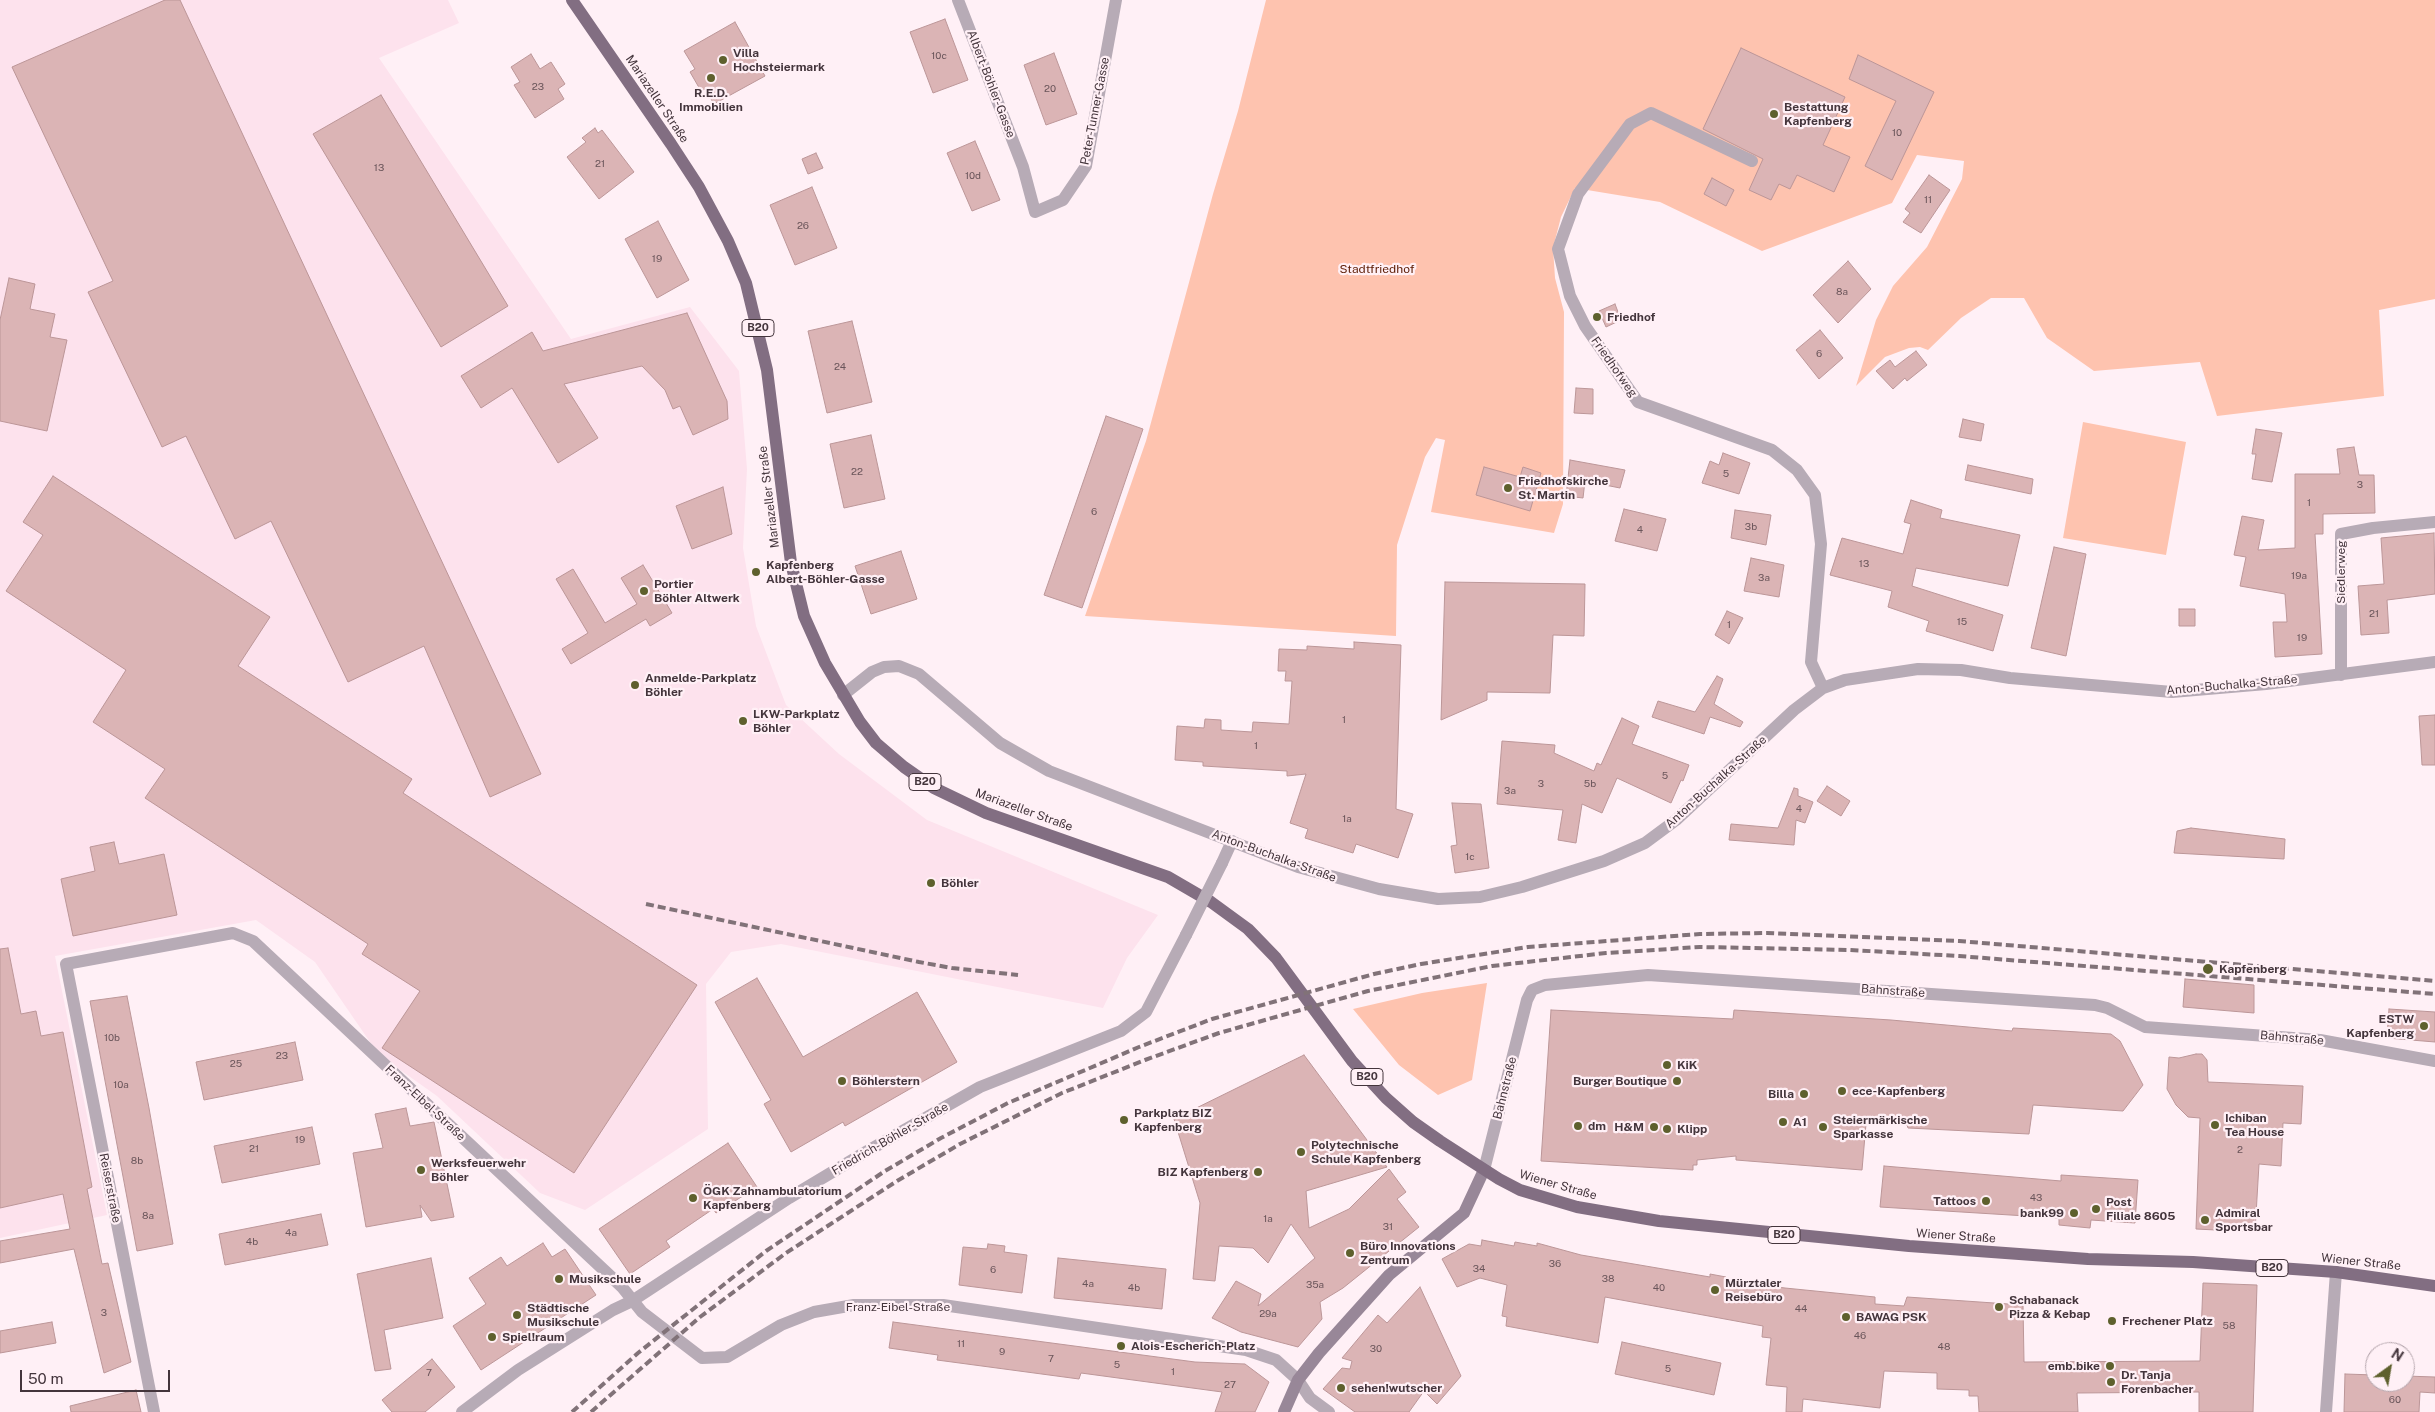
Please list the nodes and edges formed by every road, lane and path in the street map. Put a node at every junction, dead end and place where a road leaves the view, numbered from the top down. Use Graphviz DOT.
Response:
graph roads {
  1 [pos="572,0"];
  2 [pos="958,0"];
  3 [pos="1116,0"];
  4 [pos="1752,161"];
  5 [pos="1023,167"];
  6 [pos="2435,522"];
  7 [pos="2435,662"];
  8 [pos="2341,675"];
  9 [pos="1823,688"];
  10 [pos="843,695"];
  11 [pos="1232,841"];
  12 [pos="66,964"];
  13 [pos="2435,1061"];
  14 [pos="1484,1170"];
  15 [pos="2336,1272"];
  16 [pos="2435,1286"];
  17 [pos="632,1301"];
  18 [pos="1298,1380"];
  19 [pos="154,1412"];
  20 [pos="462,1412"];
  21 [pos="1284,1412"];
  22 [pos="1329,1412"];
  23 [pos="2326,1412"];
  1 -- 10 [label="main road, Mariazeller Straße / B20"];
  2 -- 5 [label="street, Albert-Böhler-Gasse"];
  3 -- 5 [label="street, Peter-Tunner-Gasse"];
  4 -- 9 [label="street, Friedhofweg"];
  6 -- 8 [label="street, Siedlerweg"];
  7 -- 8 [label="street, Anton-Buchalka-Straße"];
  8 -- 9 [label="street, Anton-Buchalka-Straße"];
  9 -- 11 [label="street, Anton-Buchalka-Straße"];
  10 -- 11 [label="street, Anton-Buchalka-Straße"];
  10 -- 14 [label="main road, Mariazeller Straße / B20"];
  11 -- 17 [label="street, Friedrich-Böhler-Straße, bridge"];
  12 -- 17 [label="street, Franz-Eibel-Straße"];
  12 -- 19 [label="street, Reiserstraße"];
  13 -- 14 [label="street, Bahnstraße"];
  14 -- 15 [label="main road, Wiener Straße / B20"];
  14 -- 18 [label="street"];
  15 -- 16 [label="main road, Wiener Straße / B20"];
  15 -- 23 [label="street"];
  17 -- 18 [label="street, Franz-Eibel-Straße"];
  17 -- 20 [label="street, Friedrich-Böhler-Straße"];
  18 -- 21 [label="street"];
  18 -- 22 [label="street, Franz-Eibel-Straße"];
}
